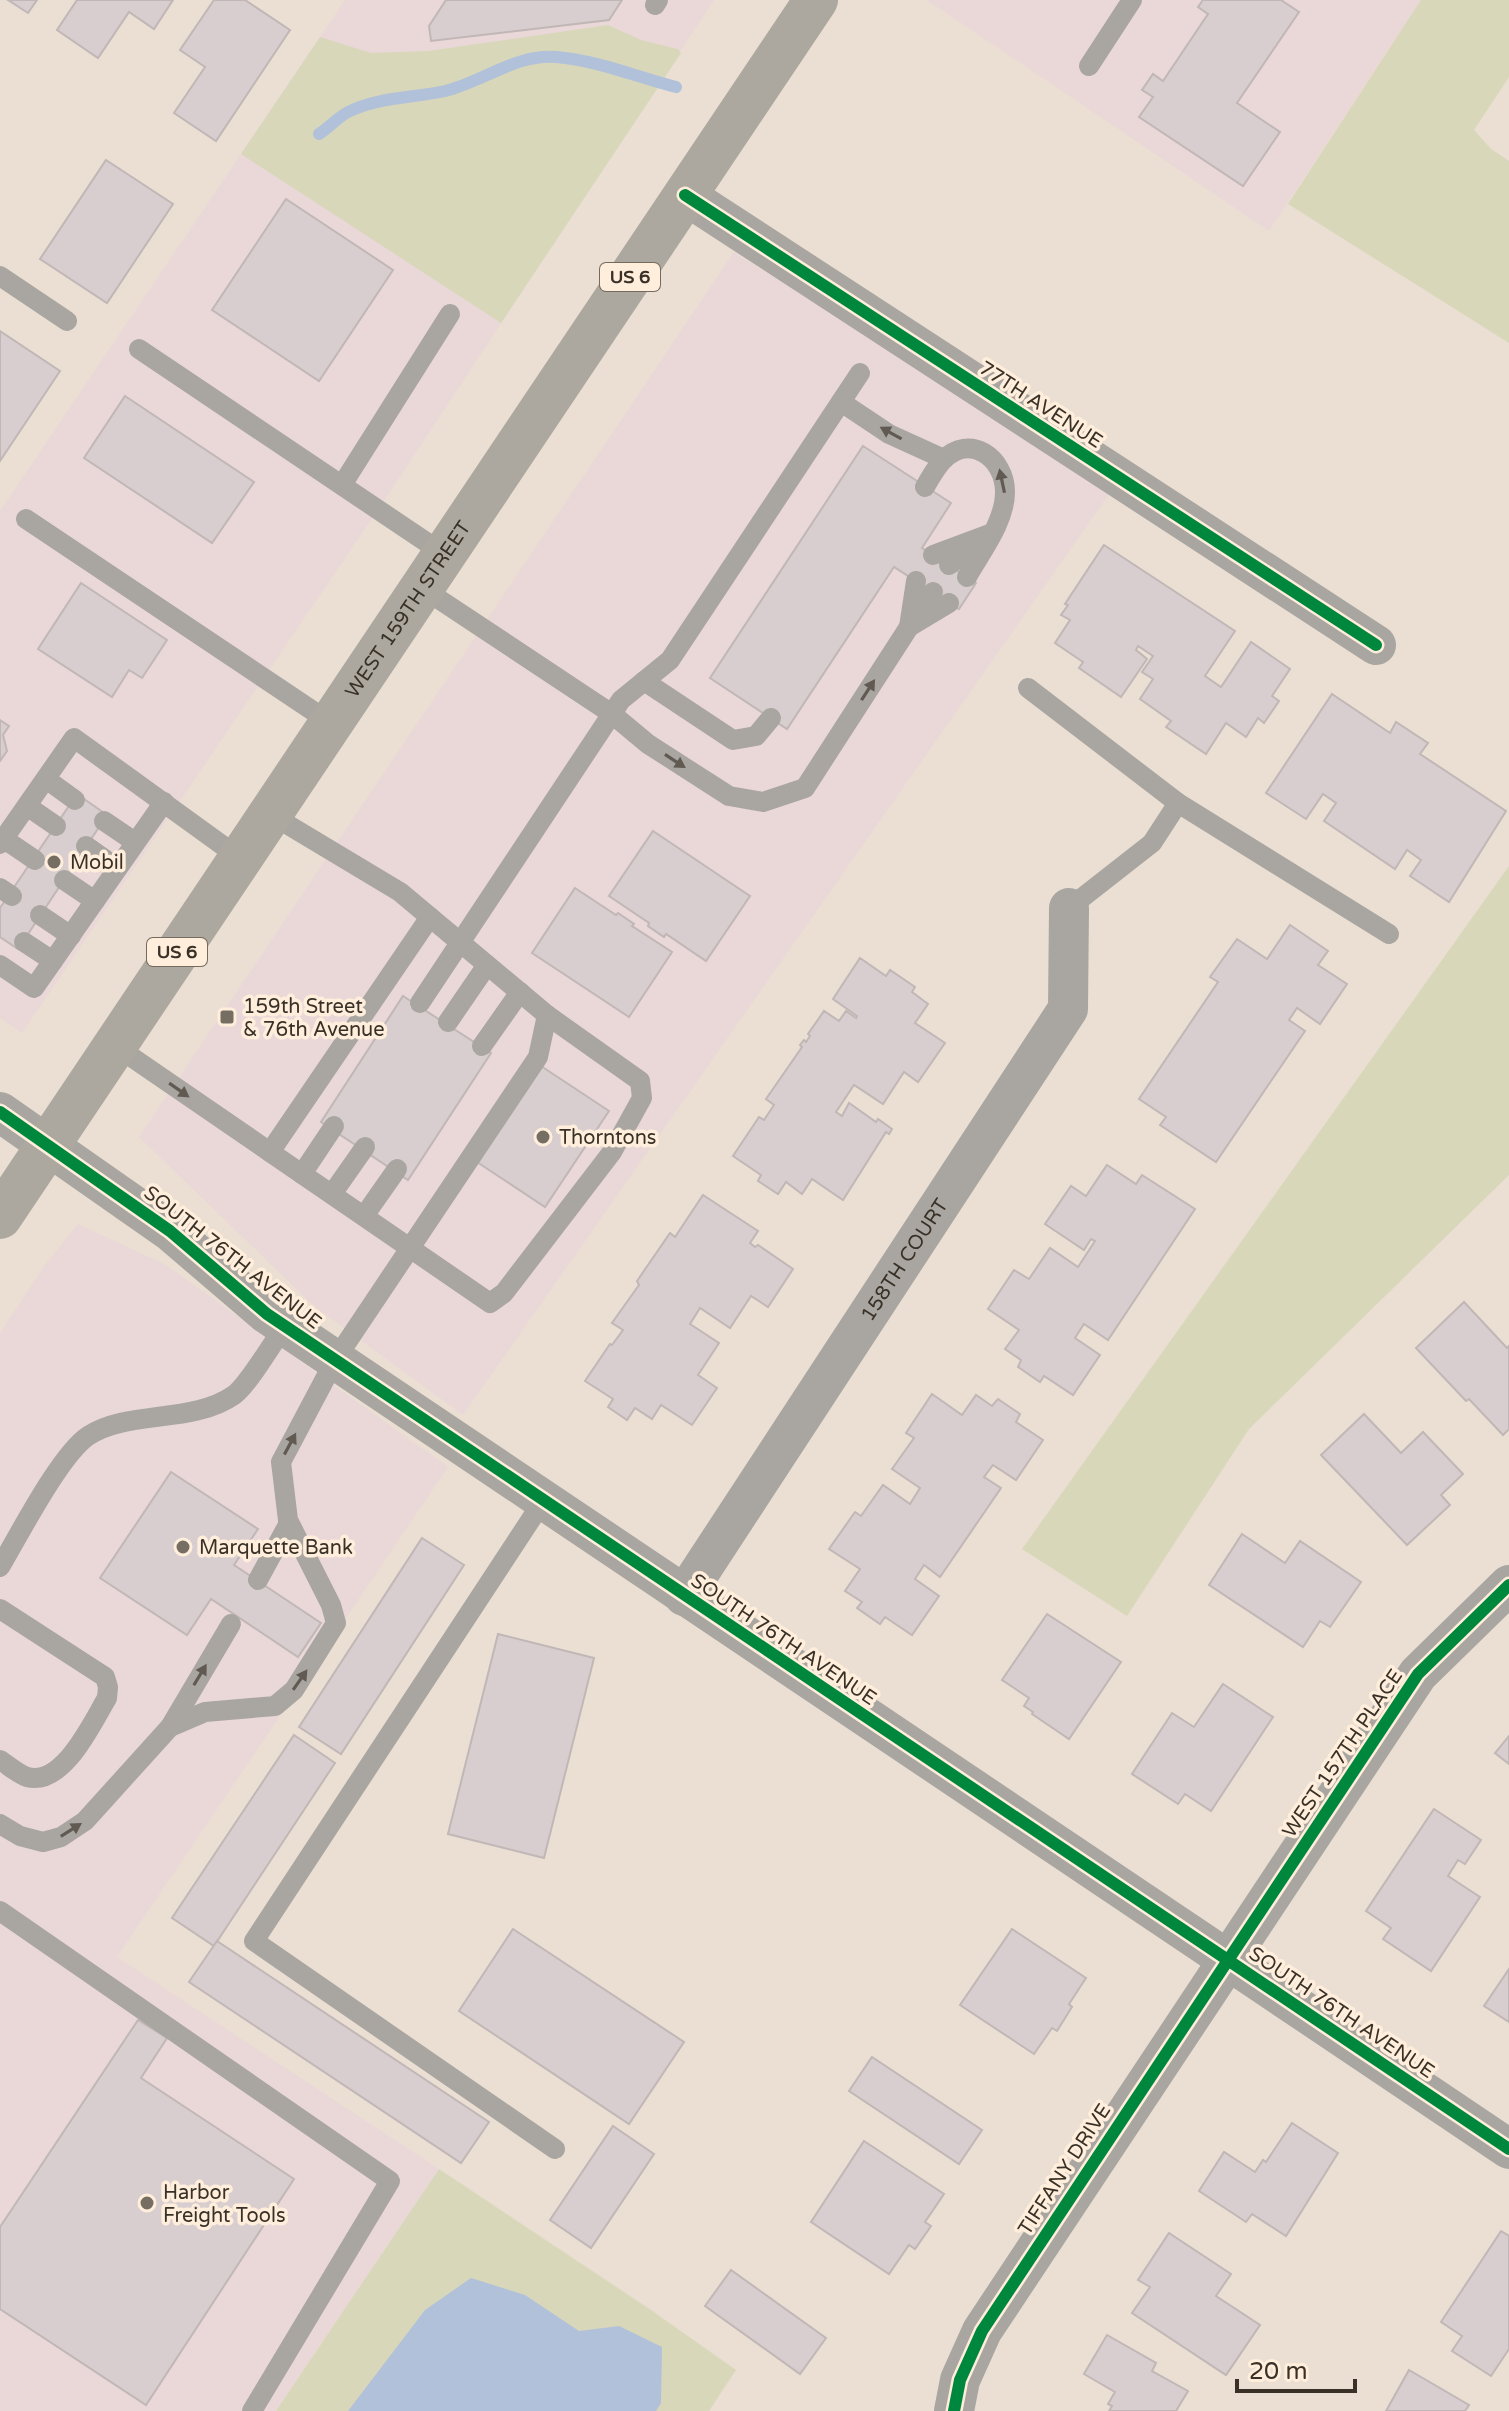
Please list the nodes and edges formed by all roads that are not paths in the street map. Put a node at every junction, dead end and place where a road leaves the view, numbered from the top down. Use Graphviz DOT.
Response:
graph roads {
  1 [pos="816,0"];
  2 [pos="1132,0"];
  3 [pos="1089,66"];
  4 [pos="685,195"];
  5 [pos="0,276"];
  6 [pos="450,314"];
  7 [pos="67,321"];
  8 [pos="139,349"];
  9 [pos="860,373"];
  10 [pos="841,402"];
  11 [pos="944,459"];
  12 [pos="342,485"];
  13 [pos="925,487"];
  14 [pos="26,519"];
  15 [pos="992,533"];
  16 [pos="433,571"];
  17 [pos="932,592"];
  18 [pos="1376,645"];
  19 [pos="644,681"];
  20 [pos="1028,688"];
  21 [pos="612,714"];
  22 [pos="771,718"];
  23 [pos="331,723"];
  24 [pos="46,779"];
  25 [pos="75,800"];
  26 [pos="164,802"];
  27 [pos="1178,803"];
  28 [pos="27,806"];
  29 [pos="270,814"];
  30 [pos="104,821"];
  31 [pos="56,826"];
  32 [pos="2,842"];
  33 [pos="135,842"];
  34 [pos="86,846"];
  35 [pos="240,858"];
  36 [pos="35,860"];
  37 [pos="117,868"];
  38 [pos="64,880"];
  39 [pos="95,901"];
  40 [pos="1069,908"];
  41 [pos="40,915"];
  42 [pos="430,917"];
  43 [pos="1389,934"];
  44 [pos="71,936"];
  45 [pos="24,942"];
  46 [pos="462,943"];
  47 [pos="53,961"];
  48 [pos="0,965"];
  49 [pos="487,965"];
  50 [pos="520,992"];
  51 [pos="420,1003"];
  52 [pos="547,1015"];
  53 [pos="448,1022"];
  54 [pos="114,1045"];
  55 [pos="482,1046"];
  56 [pos="0,1112"];
  57 [pos="334,1126"];
  58 [pos="48,1144"];
  59 [pos="365,1147"];
  60 [pos="270,1152"];
  61 [pos="397,1169"];
  62 [pos="302,1174"];
  63 [pos="332,1194"];
  64 [pos="364,1216"];
  65 [pos="0,1217"];
  66 [pos="411,1247"];
  67 [pos="285,1326"];
  68 [pos="335,1360"];
  69 [pos="543,1501"];
  70 [pos="289,1523"];
  71 [pos="0,1567"];
  72 [pos="258,1580"];
  73 [pos="1509,1585"];
  74 [pos="684,1596"];
  75 [pos="0,1609"];
  76 [pos="231,1624"];
  77 [pos="170,1727"];
  78 [pos="0,1760"];
  79 [pos="0,1824"];
  80 [pos="0,1911"];
  81 [pos="1227,1959"];
  82 [pos="555,2149"];
  83 [pos="1509,2149"];
  84 [pos="252,2411"];
  85 [pos="954,2411"];
  1 -- 4 [label="main road, WEST 159TH STREET / US 6"];
  2 -- 3 [label="lane"];
  4 -- 16 [label="main road, WEST 159TH STREET / US 6"];
  4 -- 18 [label="street, 77TH AVENUE"];
  5 -- 7 [label="lane"];
  6 -- 12 [label="lane"];
  8 -- 12 [label="lane"];
  9 -- 10 [label="lane"];
  11 -- 10 [label="lane, one-way"];
  10 -- 19 [label="lane"];
  11 -- 13 [label="lane"];
  15 -- 11 [label="lane, one-way"];
  12 -- 16 [label="lane"];
  14 -- 23 [label="lane"];
  15 -- 15 [label="lane"];
  16 -- 21 [label="lane"];
  16 -- 23 [label="main road, WEST 159TH STREET / US 6"];
  21 -- 17 [label="lane, one-way"];
  19 -- 21 [label="lane"];
  19 -- 22 [label="lane"];
  20 -- 27 [label="lane"];
  21 -- 46 [label="lane"];
  23 -- 29 [label="main road, WEST 159TH STREET / US 6"];
  24 -- 25 [label="lane"];
  24 -- 26 [label="lane"];
  24 -- 28 [label="lane"];
  26 -- 33 [label="lane"];
  26 -- 35 [label="lane"];
  27 -- 40 [label="lane"];
  27 -- 43 [label="lane"];
  28 -- 31 [label="lane"];
  28 -- 32 [label="lane"];
  29 -- 35 [label="main road, WEST 159TH STREET / US 6"];
  29 -- 42 [label="lane"];
  30 -- 33 [label="lane"];
  32 -- 36 [label="lane"];
  33 -- 37 [label="lane"];
  34 -- 37 [label="lane"];
  35 -- 54 [label="main road, WEST 159TH STREET / US 6"];
  37 -- 39 [label="lane"];
  38 -- 39 [label="lane"];
  39 -- 44 [label="lane"];
  40 -- 74 [label="street, 158TH COURT"];
  41 -- 44 [label="lane"];
  42 -- 46 [label="lane"];
  42 -- 60 [label="lane"];
  44 -- 47 [label="lane"];
  45 -- 47 [label="lane"];
  46 -- 49 [label="lane"];
  46 -- 51 [label="lane"];
  47 -- 48 [label="lane"];
  49 -- 50 [label="lane"];
  49 -- 53 [label="lane"];
  50 -- 52 [label="lane"];
  50 -- 55 [label="lane"];
  52 -- 66 [label="lane"];
  52 -- 66 [label="lane"];
  54 -- 58 [label="main road, WEST 159TH STREET / US 6"];
  54 -- 60 [label="lane, one-way"];
  56 -- 58 [label="street, SOUTH 76TH AVENUE"];
  57 -- 62 [label="lane"];
  58 -- 65 [label="main road, WEST 159TH STREET / US 6"];
  58 -- 67 [label="street, SOUTH 76TH AVENUE"];
  59 -- 63 [label="lane"];
  60 -- 62 [label="lane"];
  61 -- 64 [label="lane"];
  62 -- 63 [label="lane"];
  63 -- 64 [label="lane"];
  64 -- 66 [label="lane"];
  66 -- 68 [label="lane"];
  67 -- 68 [label="street, SOUTH 76TH AVENUE"];
  67 -- 71 [label="lane"];
  68 -- 69 [label="street, SOUTH 76TH AVENUE"];
  70 -- 68 [label="lane, one-way"];
  69 -- 74 [label="street, SOUTH 76TH AVENUE"];
  69 -- 82 [label="lane"];
  70 -- 72 [label="lane"];
  77 -- 70 [label="lane, one-way"];
  73 -- 81 [label="street, WEST 157TH PLACE"];
  74 -- 81 [label="street, SOUTH 76TH AVENUE"];
  75 -- 78 [label="lane"];
  77 -- 76 [label="lane, one-way"];
  79 -- 77 [label="lane, one-way"];
  80 -- 84 [label="lane"];
  81 -- 83 [label="street, SOUTH 76TH AVENUE"];
  81 -- 85 [label="street, TIFFANY DRIVE"];
}
